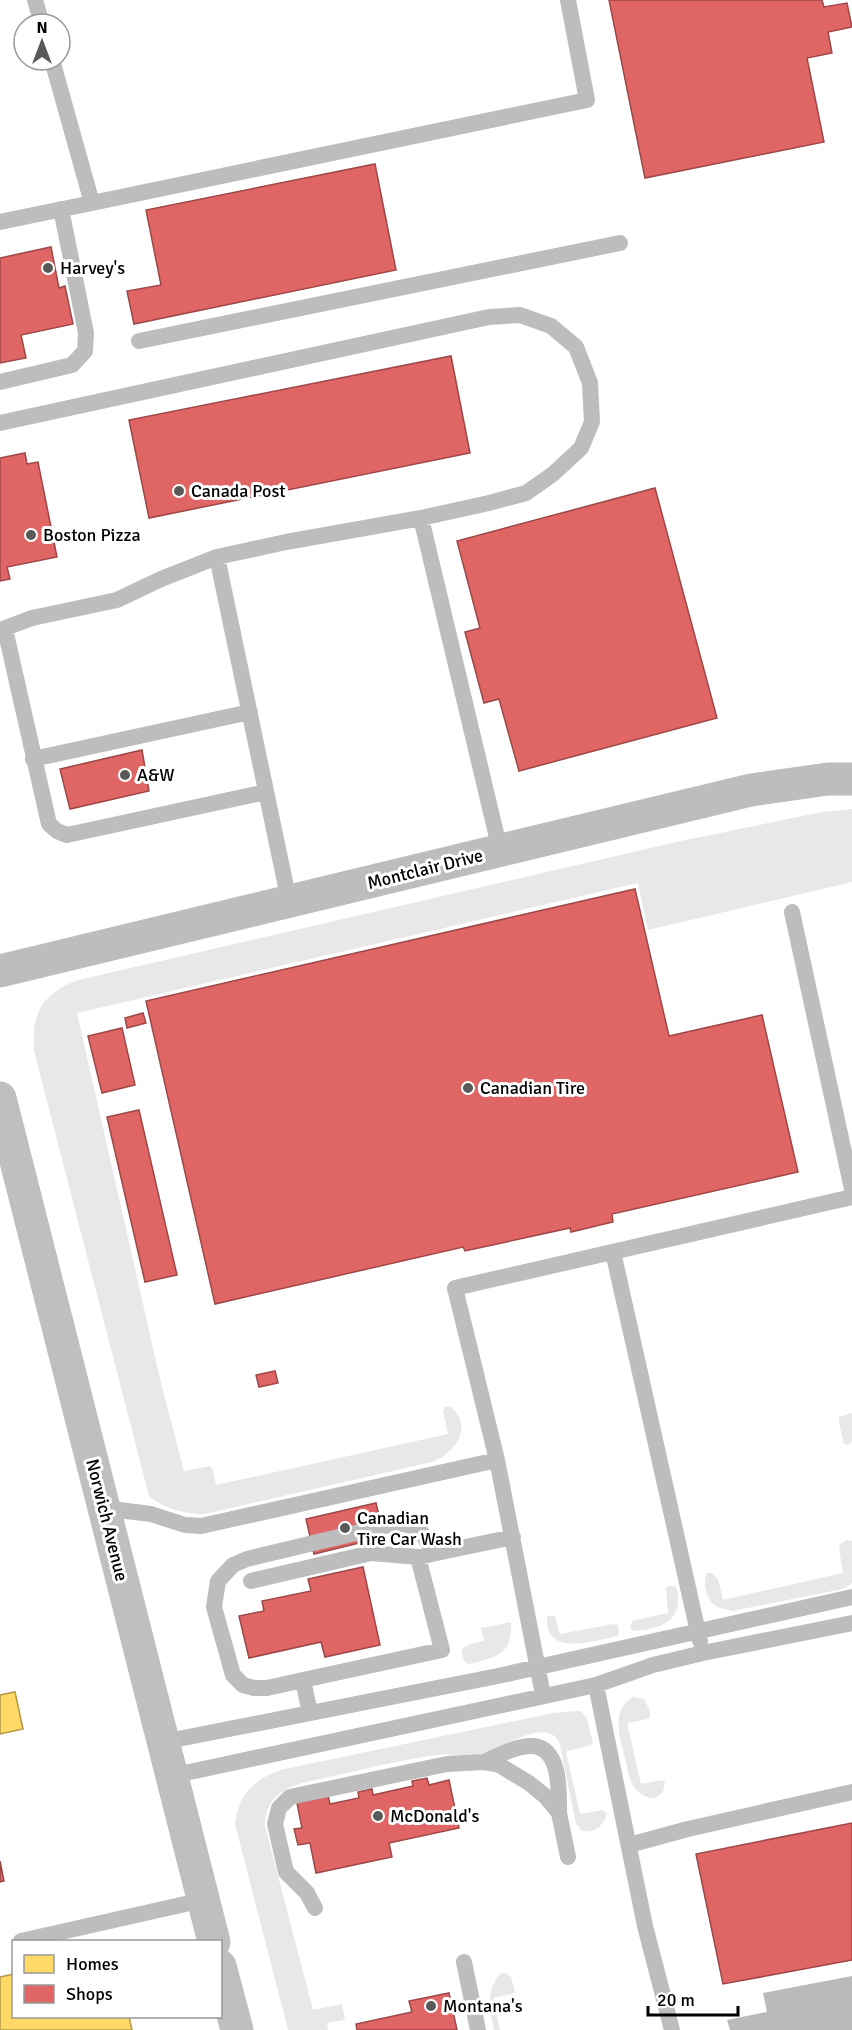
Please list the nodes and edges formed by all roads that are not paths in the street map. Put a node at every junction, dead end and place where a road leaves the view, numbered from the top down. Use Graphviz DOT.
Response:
graph roads {
  1 [pos="568,0"];
  2 [pos="55,72"];
  3 [pos="92,203"];
  4 [pos="61,209"];
  5 [pos="0,222"];
  6 [pos="620,243"];
  7 [pos="139,341"];
  8 [pos="0,382"];
  9 [pos="0,423"];
  10 [pos="420,518"];
  11 [pos="217,557"];
  12 [pos="2,629"];
  13 [pos="250,712"];
  14 [pos="33,759"];
  15 [pos="852,779"];
  16 [pos="266,792"];
  17 [pos="500,850"];
  18 [pos="289,901"];
  19 [pos="792,912"];
  20 [pos="0,971"];
  21 [pos="0,1098"];
  22 [pos="852,1189"];
  23 [pos="852,1197"];
  24 [pos="613,1252"];
  25 [pos="497,1460"];
  26 [pos="104,1508"];
  27 [pos="513,1537"];
  28 [pos="446,1551"];
  29 [pos="418,1557"];
  30 [pos="252,1581"];
  31 [pos="852,1597"];
  32 [pos="852,1623"];
  33 [pos="698,1632"];
  34 [pos="703,1653"];
  35 [pos="538,1667"];
  36 [pos="303,1680"];
  37 [pos="596,1685"];
  38 [pos="543,1695"];
  39 [pos="310,1713"];
  40 [pos="163,1742"];
  41 [pos="484,1762"];
  42 [pos="171,1776"];
  43 [pos="852,1792"];
  44 [pos="559,1813"];
  45 [pos="629,1845"];
  46 [pos="568,1857"];
  47 [pos="203,1900"];
  48 [pos="315,1908"];
  49 [pos="25,1940"];
  50 [pos="214,1940"];
  51 [pos="464,1962"];
  52 [pos="222,1974"];
  53 [pos="237,2030"];
  54 [pos="478,2030"];
  55 [pos="672,2030"];
  1 -- 3 [label="lane"];
  2 -- 3 [label="lane"];
  3 -- 4 [label="lane"];
  4 -- 5 [label="lane"];
  4 -- 8 [label="lane"];
  6 -- 7 [label="lane"];
  9 -- 10 [label="lane"];
  10 -- 11 [label="lane"];
  10 -- 17 [label="lane"];
  11 -- 12 [label="lane"];
  11 -- 13 [label="lane"];
  12 -- 14 [label="lane"];
  13 -- 14 [label="lane"];
  13 -- 16 [label="lane"];
  14 -- 16 [label="lane"];
  15 -- 17 [label="street, Montclair Drive"];
  16 -- 18 [label="lane"];
  17 -- 18 [label="street, Montclair Drive"];
  18 -- 20 [label="street, Montclair Drive"];
  19 -- 22 [label="lane"];
  21 -- 26 [label="main road, Norwich Avenue"];
  23 -- 24 [label="lane"];
  24 -- 25 [label="lane"];
  24 -- 33 [label="lane"];
  25 -- 26 [label="lane"];
  25 -- 27 [label="lane"];
  26 -- 40 [label="main road, Norwich Avenue"];
  27 -- 28 [label="lane"];
  27 -- 35 [label="lane"];
  28 -- 29 [label="lane"];
  28 -- 36 [label="lane"];
  29 -- 30 [label="lane"];
  29 -- 36 [label="lane"];
  31 -- 33 [label="lane"];
  32 -- 34 [label="lane"];
  33 -- 34 [label="lane"];
  33 -- 35 [label="lane"];
  34 -- 37 [label="lane"];
  35 -- 38 [label="lane"];
  35 -- 39 [label="lane"];
  36 -- 39 [label="lane"];
  37 -- 38 [label="lane"];
  37 -- 45 [label="lane"];
  38 -- 42 [label="lane"];
  39 -- 40 [label="lane"];
  40 -- 42 [label="main road, Norwich Avenue"];
  41 -- 44 [label="lane"];
  41 -- 44 [label="lane"];
  41 -- 48 [label="lane"];
  42 -- 47 [label="main road, Norwich Avenue"];
  43 -- 45 [label="lane"];
  44 -- 46 [label="lane"];
  45 -- 55 [label="lane"];
  47 -- 49 [label="lane"];
  47 -- 50 [label="main road, Norwich Avenue"];
  51 -- 54 [label="lane"];
  52 -- 53 [label="main road"];
}
